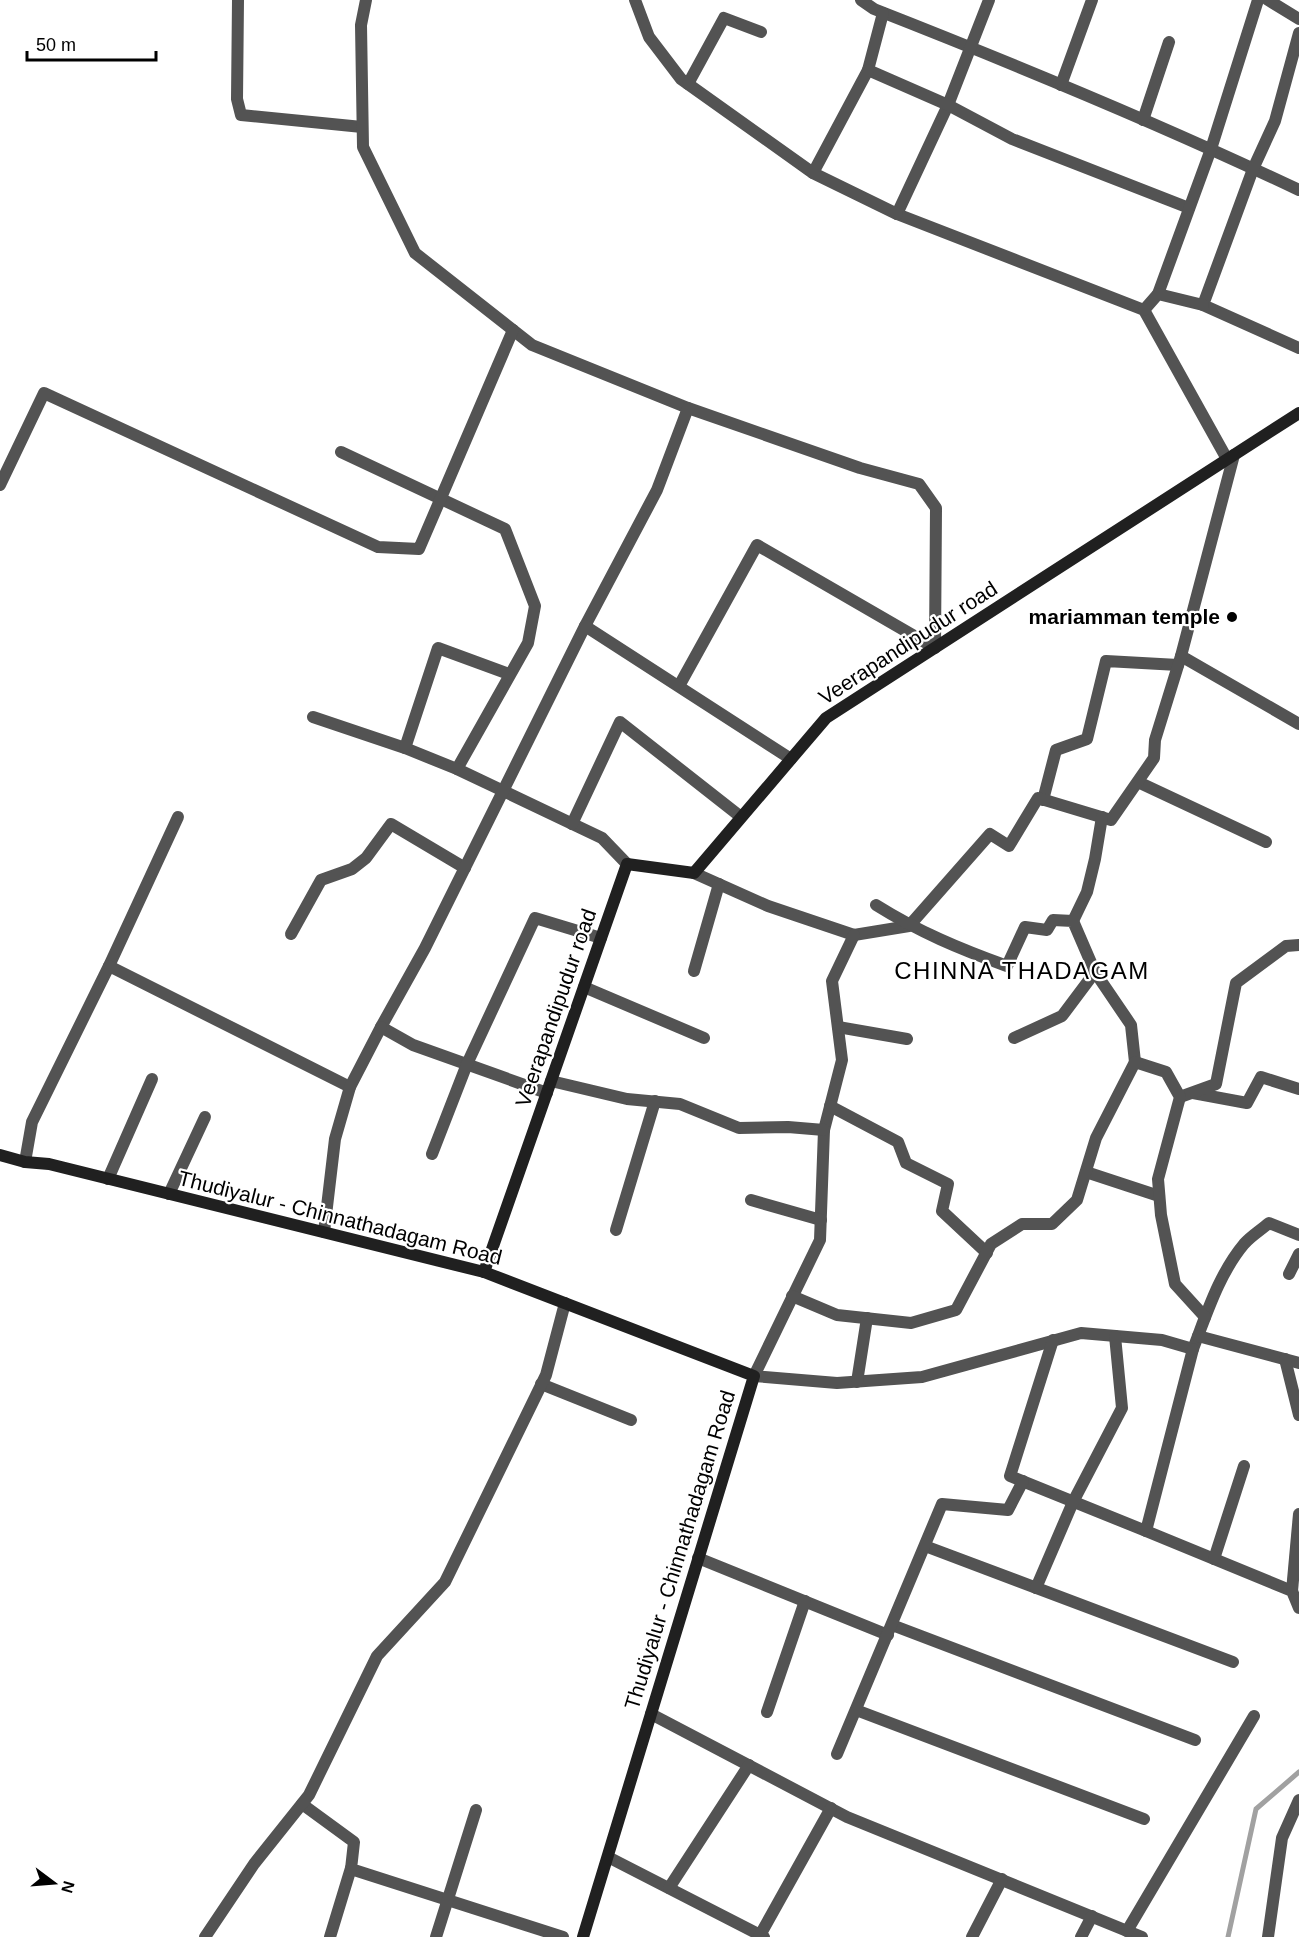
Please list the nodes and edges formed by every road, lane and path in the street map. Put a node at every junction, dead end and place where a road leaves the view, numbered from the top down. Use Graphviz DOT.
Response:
graph roads {
  1 [pos="238,0"];
  2 [pos="366,0"];
  3 [pos="635,0"];
  4 [pos="861,0"];
  5 [pos="989,0"];
  6 [pos="1092,0"];
  7 [pos="1258,0"];
  8 [pos="1268,0"];
  9 [pos="877,7"];
  10 [pos="1299,18"];
  11 [pos="761,32"];
  12 [pos="1299,33"];
  13 [pos="1169,42"];
  14 [pos="969,48"];
  15 [pos="868,70"];
  16 [pos="688,84"];
  17 [pos="1061,85"];
  18 [pos="948,105"];
  19 [pos="1143,120"];
  20 [pos="362,127"];
  21 [pos="1211,149"];
  22 [pos="1253,169"];
  23 [pos="813,173"];
  24 [pos="1299,190"];
  25 [pos="1189,208"];
  26 [pos="897,214"];
  27 [pos="1158,294"];
  28 [pos="1203,305"];
  29 [pos="1143,310"];
  30 [pos="513,330"];
  31 [pos="1299,348"];
  32 [pos="688,408"];
  33 [pos="1299,414"];
  34 [pos="341,452"];
  35 [pos="1231,457"];
  36 [pos="0,485"];
  37 [pos="441,499"];
  38 [pos="585,626"];
  39 [pos="935,648"];
  40 [pos="1180,660"];
  41 [pos="509,674"];
  42 [pos="679,686"];
  43 [pos="313,717"];
  44 [pos="1299,724"];
  45 [pos="405,748"];
  46 [pos="791,759"];
  47 [pos="457,769"];
  48 [pos="1138,782"];
  49 [pos="502,791"];
  50 [pos="1043,800"];
  51 [pos="178,817"];
  52 [pos="741,817"];
  53 [pos="1102,817"];
  54 [pos="572,824"];
  55 [pos="1266,842"];
  56 [pos="627,864"];
  57 [pos="465,868"];
  58 [pos="694,873"];
  59 [pos="719,884"];
  60 [pos="876,905"];
  61 [pos="1073,921"];
  62 [pos="909,926"];
  63 [pos="291,934"];
  64 [pos="854,935"];
  65 [pos="601,938"];
  66 [pos="1299,945"];
  67 [pos="109,966"];
  68 [pos="694,971"];
  69 [pos="1095,972"];
  70 [pos="584,987"];
  71 [pos="838,1027"];
  72 [pos="381,1028"];
  73 [pos="704,1038"];
  74 [pos="1014,1038"];
  75 [pos="907,1039"];
  76 [pos="1135,1062"];
  77 [pos="467,1064"];
  78 [pos="152,1079"];
  79 [pos="551,1081"];
  80 [pos="350,1088"];
  81 [pos="1299,1089"];
  82 [pos="547,1093"];
  83 [pos="1186,1095"];
  84 [pos="655,1101"];
  85 [pos="830,1106"];
  86 [pos="205,1117"];
  87 [pos="824,1130"];
  88 [pos="432,1154"];
  89 [pos="0,1155"];
  90 [pos="25,1162"];
  91 [pos="1086,1172"];
  92 [pos="108,1179"];
  93 [pos="169,1194"];
  94 [pos="1159,1196"];
  95 [pos="751,1200"];
  96 [pos="821,1220"];
  97 [pos="616,1230"];
  98 [pos="324,1232"];
  99 [pos="1298,1232"];
  100 [pos="987,1252"];
  101 [pos="1299,1254"];
  102 [pos="484,1272"];
  103 [pos="1289,1274"];
  104 [pos="792,1296"];
  105 [pos="565,1303"];
  106 [pos="1205,1317"];
  107 [pos="867,1318"];
  108 [pos="1115,1336"];
  109 [pos="1198,1336"];
  110 [pos="1053,1340"];
  111 [pos="1193,1349"];
  112 [pos="1285,1359"];
  113 [pos="1299,1363"];
  114 [pos="754,1376"];
  115 [pos="857,1382"];
  116 [pos="542,1384"];
  117 [pos="1299,1415"];
  118 [pos="631,1420"];
  119 [pos="1244,1466"];
  120 [pos="1023,1481"];
  121 [pos="1073,1502"];
  122 [pos="1299,1514"];
  123 [pos="1146,1531"];
  124 [pos="924,1546"];
  125 [pos="699,1558"];
  126 [pos="1214,1559"];
  127 [pos="1036,1588"];
  128 [pos="1292,1592"];
  129 [pos="805,1601"];
  130 [pos="1299,1608"];
  131 [pos="890,1630"];
  132 [pos="1233,1662"];
  133 [pos="856,1710"];
  134 [pos="767,1712"];
  135 [pos="651,1714"];
  136 [pos="1254,1716"];
  137 [pos="1196,1740"];
  138 [pos="837,1754"];
  139 [pos="749,1765"];
  140 [pos="1299,1800"];
  141 [pos="302,1803"];
  142 [pos="831,1808"];
  143 [pos="476,1810"];
  144 [pos="1144,1819"];
  145 [pos="608,1857"];
  146 [pos="351,1868"];
  147 [pos="1002,1879"];
  148 [pos="669,1888"];
  149 [pos="447,1900"];
  150 [pos="1092,1916"];
  151 [pos="1127,1931"];
  152 [pos="761,1936"];
  153 [pos="205,1937"];
  154 [pos="330,1937"];
  155 [pos="436,1937"];
  156 [pos="563,1937"];
  157 [pos="583,1937"];
  158 [pos="972,1937"];
  159 [pos="1081,1937"];
  160 [pos="1142,1937"];
  161 [pos="1268,1937"];
  1 -- 20 [label="street"];
  2 -- 20 [label="street"];
  3 -- 16 [label="street"];
  4 -- 9 [label="street"];
  5 -- 14 [label="street"];
  6 -- 17 [label="street"];
  7 -- 21 [label="street"];
  8 -- 10 [label="street"];
  9 -- 14 [label="street"];
  9 -- 15 [label="street"];
  11 -- 16 [label="street"];
  12 -- 22 [label="street"];
  13 -- 19 [label="street"];
  14 -- 17 [label="street"];
  14 -- 18 [label="street"];
  15 -- 18 [label="street"];
  15 -- 23 [label="street"];
  16 -- 23 [label="street"];
  17 -- 19 [label="street"];
  18 -- 25 [label="street"];
  18 -- 26 [label="street"];
  19 -- 21 [label="street"];
  20 -- 30 [label="street"];
  21 -- 22 [label="street"];
  21 -- 25 [label="street"];
  22 -- 24 [label="street"];
  22 -- 28 [label="street"];
  23 -- 26 [label="street"];
  25 -- 27 [label="street"];
  26 -- 29 [label="street"];
  27 -- 28 [label="street"];
  27 -- 29 [label="street"];
  28 -- 31 [label="street"];
  29 -- 35 [label="street"];
  30 -- 32 [label="street"];
  30 -- 37 [label="street"];
  32 -- 38 [label="street"];
  32 -- 39 [label="street"];
  33 -- 35 [label="main road, Veerapandipudur road"];
  34 -- 37 [label="street"];
  35 -- 39 [label="main road, Veerapandipudur road"];
  35 -- 40 [label="street"];
  36 -- 37 [label="street"];
  37 -- 41 [label="street"];
  38 -- 42 [label="street"];
  38 -- 49 [label="street"];
  39 -- 42 [label="street"];
  39 -- 46 [label="main road, Veerapandipudur road"];
  40 -- 44 [label="street"];
  40 -- 48 [label="street"];
  40 -- 50 [label="street"];
  41 -- 45 [label="street"];
  41 -- 47 [label="street"];
  42 -- 46 [label="street"];
  43 -- 45 [label="street"];
  45 -- 47 [label="street"];
  46 -- 52 [label="main road, Veerapandipudur road"];
  47 -- 49 [label="street"];
  48 -- 53 [label="street"];
  48 -- 55 [label="street"];
  49 -- 54 [label="street"];
  49 -- 57 [label="street"];
  50 -- 53 [label="street"];
  50 -- 62 [label="street"];
  51 -- 67 [label="street"];
  52 -- 54 [label="street"];
  52 -- 58 [label="main road, Veerapandipudur road"];
  53 -- 61 [label="street"];
  54 -- 56 [label="street"];
  56 -- 58 [label="main road"];
  56 -- 65 [label="main road, Veerapandipudur road"];
  57 -- 63 [label="street"];
  57 -- 72 [label="street"];
  58 -- 59 [label="street"];
  59 -- 64 [label="street"];
  59 -- 68 [label="street"];
  60 -- 62 [label="street"];
  61 -- 62 [label="street"];
  61 -- 69 [label="street"];
  62 -- 64 [label="street"];
  64 -- 71 [label="street"];
  65 -- 70 [label="main road, Veerapandipudur road"];
  65 -- 77 [label="street"];
  66 -- 83 [label="street"];
  67 -- 80 [label="street"];
  67 -- 90 [label="street"];
  69 -- 74 [label="street"];
  69 -- 76 [label="street"];
  70 -- 73 [label="street"];
  70 -- 79 [label="main road, Veerapandipudur road"];
  71 -- 75 [label="street"];
  71 -- 85 [label="street"];
  72 -- 77 [label="street"];
  72 -- 80 [label="street"];
  76 -- 83 [label="street"];
  76 -- 91 [label="street"];
  77 -- 82 [label="street"];
  77 -- 88 [label="street"];
  78 -- 92 [label="street"];
  79 -- 82 [label="main road, Veerapandipudur road"];
  79 -- 84 [label="street"];
  80 -- 98 [label="street"];
  81 -- 83 [label="street"];
  82 -- 102 [label="main road, Veerapandipudur road"];
  83 -- 94 [label="street"];
  84 -- 87 [label="street"];
  84 -- 97 [label="street"];
  85 -- 87 [label="street"];
  85 -- 100 [label="street"];
  86 -- 93 [label="street"];
  87 -- 96 [label="street"];
  89 -- 90 [label="main road, Thudiyalur - Chinnathadagam Road"];
  90 -- 92 [label="main road, Thudiyalur - Chinnathadagam Road"];
  91 -- 94 [label="street"];
  91 -- 100 [label="street"];
  92 -- 93 [label="main road, Thudiyalur - Chinnathadagam Road"];
  93 -- 98 [label="main road, Thudiyalur - Chinnathadagam Road"];
  94 -- 106 [label="street"];
  95 -- 96 [label="street"];
  96 -- 104 [label="street"];
  98 -- 102 [label="main road, Thudiyalur - Chinnathadagam Road"];
  99 -- 106 [label="street"];
  100 -- 107 [label="street"];
  101 -- 103 [label="street"];
  102 -- 105 [label="main road, Thudiyalur - Chinnathadagam Road"];
  104 -- 107 [label="street"];
  104 -- 114 [label="street"];
  105 -- 114 [label="main road, Thudiyalur - Chinnathadagam Road"];
  105 -- 116 [label="street"];
  106 -- 109 [label="street"];
  107 -- 115 [label="street"];
  108 -- 110 [label="street"];
  108 -- 111 [label="street"];
  108 -- 121 [label="street"];
  109 -- 111 [label="street"];
  109 -- 112 [label="street"];
  110 -- 115 [label="street"];
  110 -- 120 [label="street"];
  111 -- 123 [label="street"];
  112 -- 113 [label="street"];
  112 -- 117 [label="street"];
  114 -- 115 [label="street"];
  114 -- 125 [label="main road, Thudiyalur - Chinnathadagam Road"];
  116 -- 118 [label="street"];
  116 -- 141 [label="street"];
  119 -- 126 [label="street"];
  120 -- 121 [label="street"];
  120 -- 124 [label="street"];
  121 -- 123 [label="street"];
  121 -- 127 [label="street"];
  122 -- 128 [label="street"];
  123 -- 126 [label="street"];
  124 -- 127 [label="street"];
  124 -- 131 [label="street"];
  125 -- 129 [label="street"];
  125 -- 135 [label="main road, Thudiyalur - Chinnathadagam Road"];
  126 -- 128 [label="street"];
  127 -- 132 [label="street"];
  128 -- 130 [label="street"];
  129 -- 131 [label="street"];
  129 -- 134 [label="street"];
  131 -- 133 [label="street"];
  131 -- 137 [label="street"];
  133 -- 138 [label="street"];
  133 -- 144 [label="street"];
  135 -- 139 [label="street"];
  135 -- 145 [label="main road, Thudiyalur - Chinnathadagam Road"];
  136 -- 151 [label="street"];
  139 -- 142 [label="street"];
  139 -- 148 [label="street"];
  140 -- 161 [label="street"];
  141 -- 146 [label="street"];
  141 -- 153 [label="street"];
  142 -- 147 [label="street"];
  142 -- 152 [label="street"];
  143 -- 149 [label="street"];
  145 -- 148 [label="street"];
  145 -- 157 [label="main road, Thudiyalur - Chinnathadagam Road"];
  146 -- 149 [label="street"];
  146 -- 154 [label="street"];
  147 -- 150 [label="street"];
  147 -- 158 [label="street"];
  148 -- 152 [label="street"];
  149 -- 155 [label="street"];
  149 -- 156 [label="street"];
  150 -- 151 [label="street"];
  150 -- 159 [label="street"];
  151 -- 160 [label="street"];
}
